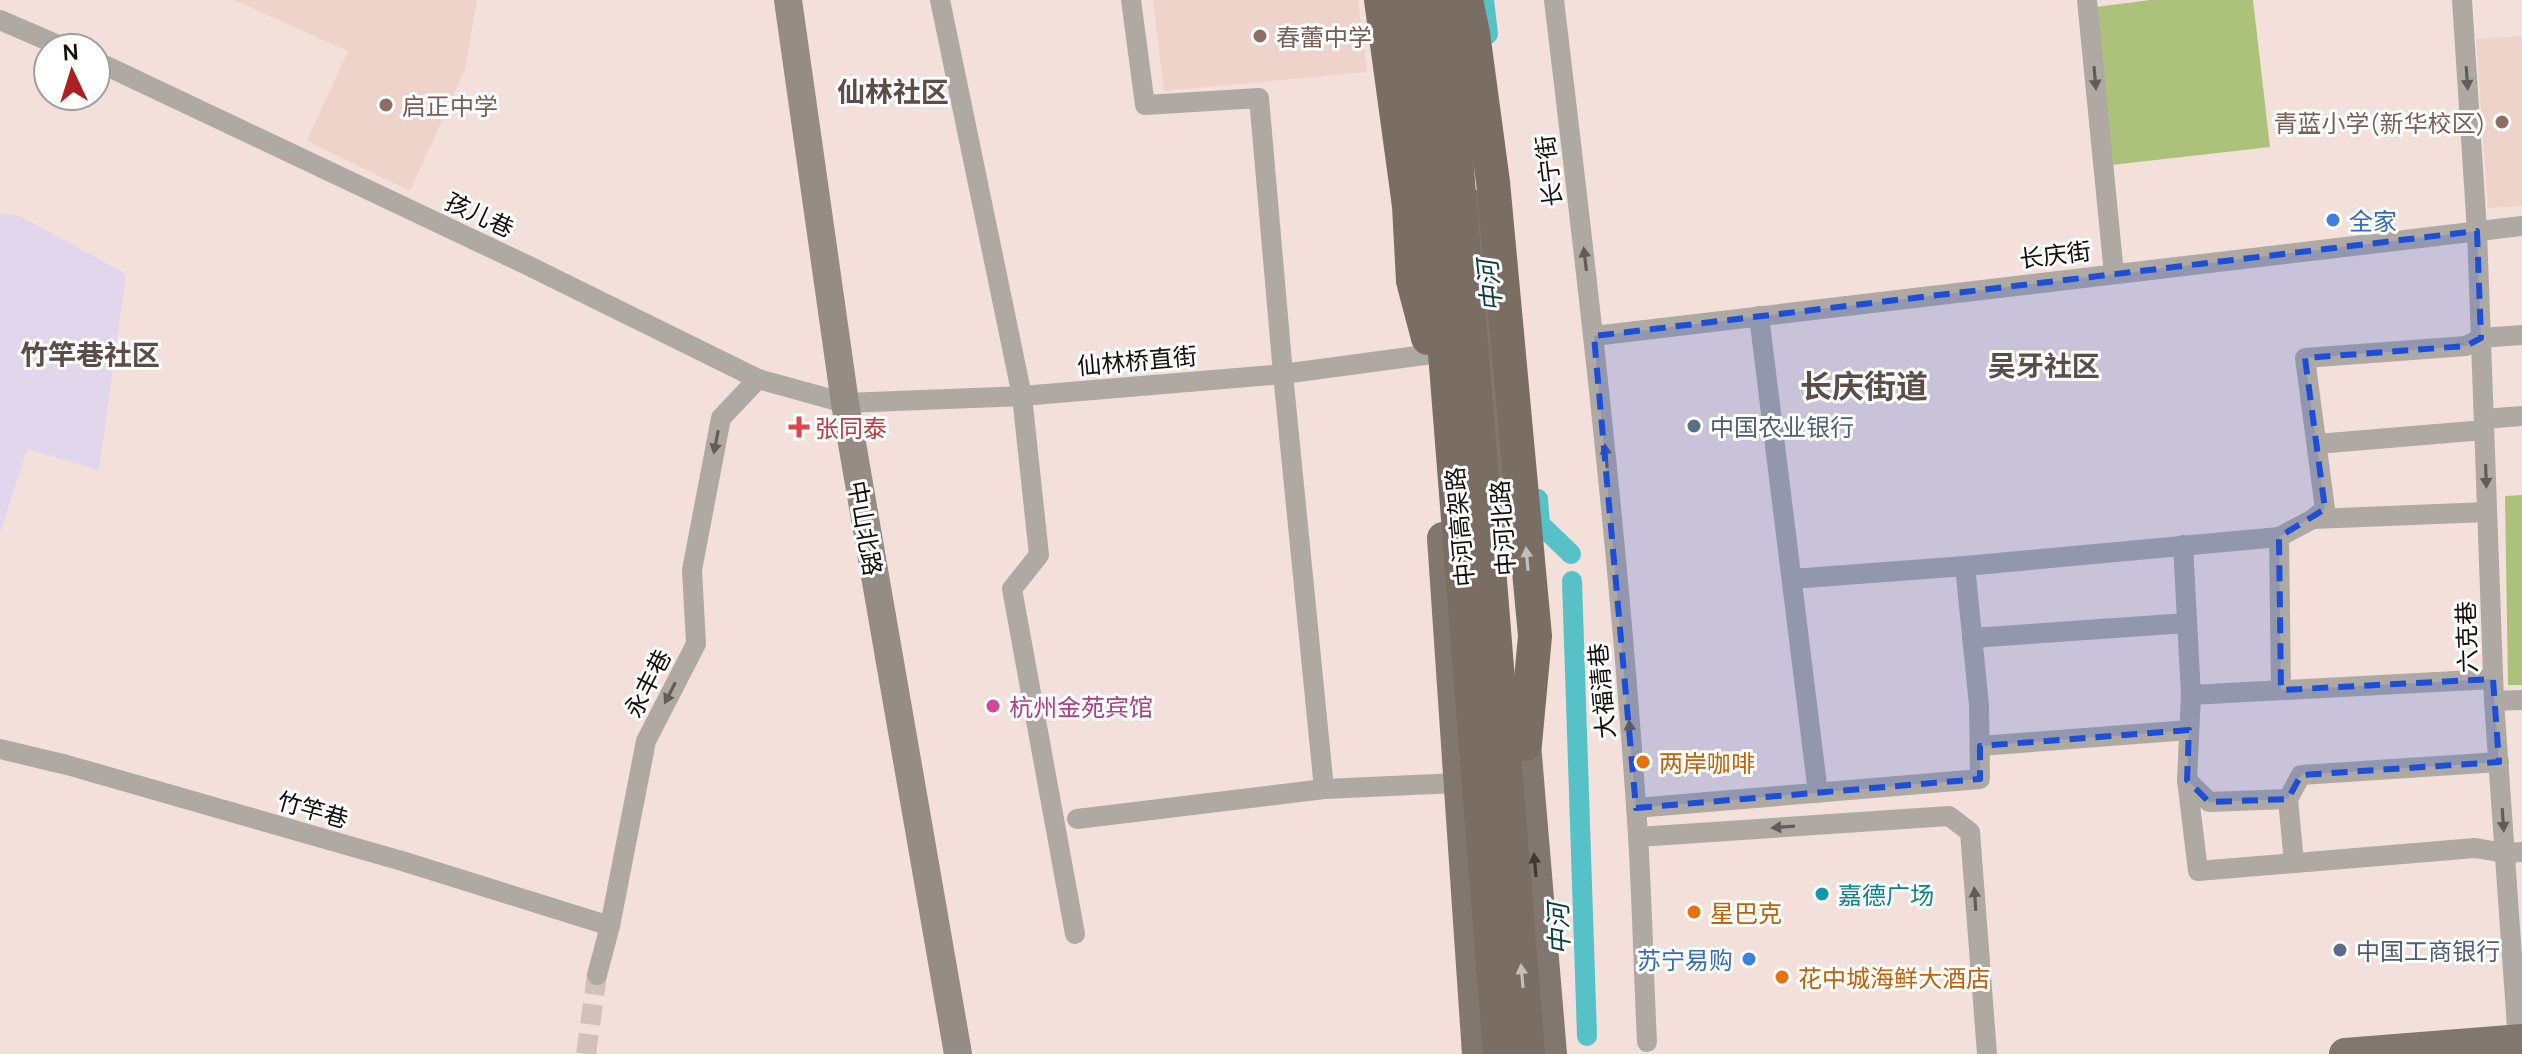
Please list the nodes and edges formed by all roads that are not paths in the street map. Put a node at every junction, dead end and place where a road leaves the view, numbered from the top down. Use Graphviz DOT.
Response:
graph roads {
  1 [pos="788,0"];
  2 [pos="940,0"];
  3 [pos="1131,0"];
  4 [pos="1381,0"];
  5 [pos="1396,0"];
  6 [pos="1409,0"];
  7 [pos="1440,0"];
  8 [pos="1454,0"];
  9 [pos="1466,0"];
  10 [pos="1554,0"];
  11 [pos="2087,0"];
  12 [pos="2462,0"];
  13 [pos="0,20"];
  14 [pos="32,34"];
  15 [pos="112,69"];
  16 [pos="2522,226"];
  17 [pos="2477,231"];
  18 [pos="2114,274"];
  19 [pos="1759,316"];
  20 [pos="2522,335"];
  21 [pos="1594,336"];
  22 [pos="2481,338"];
  23 [pos="1432,354"];
  24 [pos="1283,374"];
  25 [pos="758,379"];
  26 [pos="1022,396"];
  27 [pos="845,403"];
  28 [pos="2522,416"];
  29 [pos="2484,424"];
  30 [pos="2317,444"];
  31 [pos="2487,512"];
  32 [pos="2313,519"];
  33 [pos="2279,537"];
  34 [pos="2183,545"];
  35 [pos="1965,566"];
  36 [pos="1792,579"];
  37 [pos="2187,623"];
  38 [pos="1972,638"];
  39 [pos="2493,679"];
  40 [pos="2281,690"];
  41 [pos="2191,695"];
  42 [pos="2522,700"];
  43 [pos="2494,701"];
  44 [pos="2189,730"];
  45 [pos="1525,744"];
  46 [pos="1980,746"];
  47 [pos="0,749"];
  48 [pos="2499,762"];
  49 [pos="2187,780"];
  50 [pos="1458,783"];
  51 [pos="1324,789"];
  52 [pos="1818,793"];
  53 [pos="2288,799"];
  54 [pos="1636,808"];
  55 [pos="1077,819"];
  56 [pos="1638,837"];
  57 [pos="2514,853"];
  58 [pos="2294,863"];
  59 [pos="610,926"];
  60 [pos="1075,934"];
  61 [pos="597,975"];
  62 [pos="2520,1040"];
  63 [pos="1647,1042"];
  64 [pos="958,1054"];
  65 [pos="1478,1054"];
  66 [pos="1500,1054"];
  67 [pos="1528,1054"];
  68 [pos="1551,1054"];
  69 [pos="1987,1054"];
  70 [pos="2345,1054"];
  1 -- 27 [label="main road, 中山北路"];
  2 -- 26 [label="street"];
  3 -- 24 [label="street"];
  4 -- 23 [label="highway"];
  5 -- 23 [label="main road"];
  6 -- 66 [label="highway, 中河高架路"];
  67 -- 7 [label="highway, 中河高架路, one-way"];
  8 -- 45 [label="main road, 中河北路"];
  45 -- 9 [label="highway, one-way"];
  21 -- 10 [label="street, 长宁街, one-way"];
  11 -- 18 [label="street, one-way"];
  12 -- 17 [label="street, 六克巷, one-way"];
  13 -- 14 [label="street"];
  15 -- 25 [label="street, 孩儿巷"];
  16 -- 17 [label="street, 长庆街"];
  17 -- 18 [label="street, 长庆街"];
  17 -- 22 [label="street, 六克巷"];
  18 -- 19 [label="street, 长庆街"];
  19 -- 21 [label="street, 长庆街"];
  19 -- 36 [label="street"];
  20 -- 22 [label="street"];
  54 -- 21 [label="street, 大福清巷, one-way"];
  22 -- 29 [label="street, 六克巷"];
  22 -- 30 [label="street"];
  23 -- 24 [label="street, 仙林桥直街"];
  23 -- 50 [label="main road"];
  24 -- 26 [label="street, 仙林桥直街"];
  24 -- 51 [label="street"];
  25 -- 27 [label="street, 孩儿巷"];
  25 -- 59 [label="street, 永丰巷, one-way"];
  26 -- 27 [label="street, 仙林桥直街"];
  26 -- 60 [label="street"];
  27 -- 64 [label="main road, 中山北路"];
  28 -- 29 [label="street"];
  29 -- 30 [label="street"];
  29 -- 31 [label="street, 六克巷, one-way"];
  30 -- 32 [label="street"];
  31 -- 32 [label="street"];
  31 -- 39 [label="street, 六克巷"];
  32 -- 33 [label="street"];
  33 -- 34 [label="street"];
  33 -- 40 [label="street"];
  34 -- 35 [label="street"];
  34 -- 37 [label="street"];
  35 -- 36 [label="street"];
  35 -- 38 [label="street"];
  36 -- 52 [label="street"];
  37 -- 38 [label="street"];
  37 -- 41 [label="street"];
  38 -- 46 [label="street"];
  39 -- 40 [label="street"];
  39 -- 43 [label="street, 六克巷"];
  40 -- 41 [label="street"];
  41 -- 44 [label="street"];
  42 -- 43 [label="street"];
  43 -- 48 [label="street, 六克巷"];
  44 -- 46 [label="street"];
  44 -- 49 [label="street"];
  68 -- 45 [label="main road, 中河北路, one-way"];
  46 -- 52 [label="street"];
  47 -- 59 [label="street, 竹竿巷"];
  48 -- 53 [label="street"];
  48 -- 57 [label="street, 六克巷, one-way"];
  49 -- 53 [label="street"];
  49 -- 58 [label="street"];
  50 -- 51 [label="street"];
  50 -- 65 [label="main road"];
  51 -- 55 [label="street"];
  52 -- 54 [label="street"];
  53 -- 58 [label="street"];
  54 -- 56 [label="street, 大福清巷"];
  56 -- 63 [label="street, 大福清巷"];
  69 -- 56 [label="street, one-way"];
  57 -- 58 [label="street"];
  57 -- 62 [label="street, 六克巷"];
  59 -- 61 [label="street, 永丰巷"];
  62 -- 70 [label="main road"];
}
